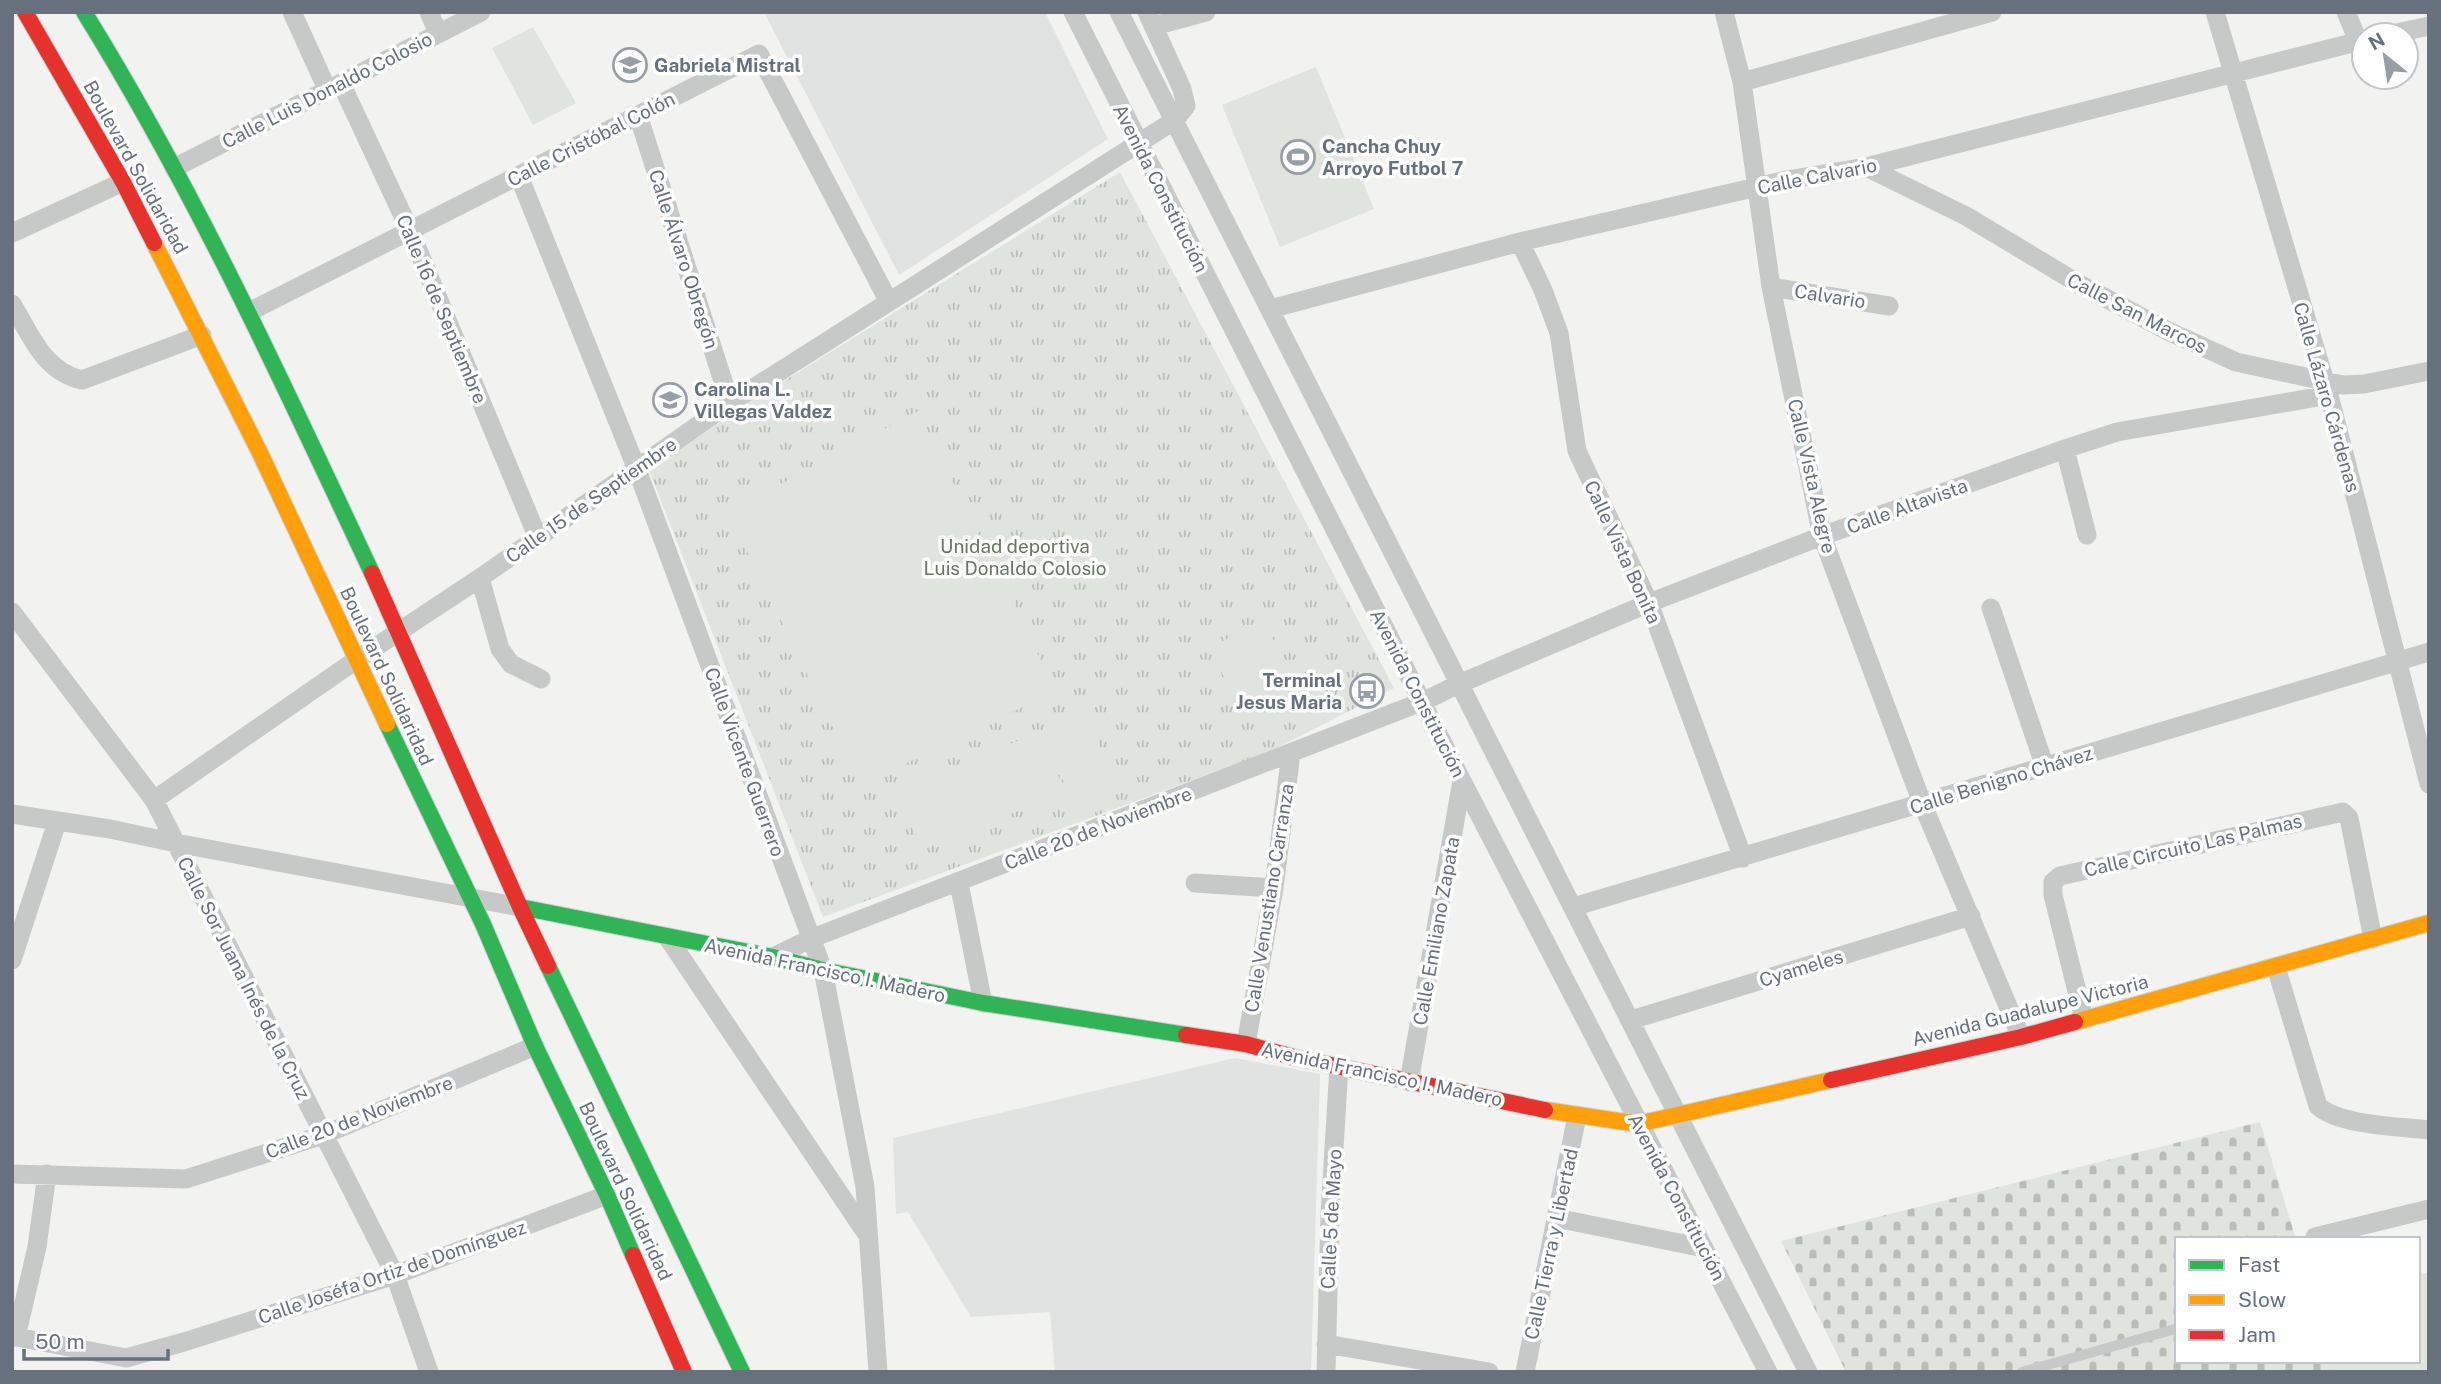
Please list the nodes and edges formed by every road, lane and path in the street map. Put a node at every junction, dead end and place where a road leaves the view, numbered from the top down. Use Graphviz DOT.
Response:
graph roads {
  1 [pos="25,12"];
  2 [pos="84,12"];
  3 [pos="292,12"];
  4 [pos="429,12"];
  5 [pos="481,12"];
  6 [pos="1073,12"];
  7 [pos="1119,12"];
  8 [pos="1206,12"];
  9 [pos="1724,12"];
  10 [pos="1992,12"];
  11 [pos="2215,12"];
  12 [pos="1151,19"];
  13 [pos="438,33"];
  14 [pos="2350,44"];
  15 [pos="2232,72"];
  16 [pos="1742,82"];
  17 [pos="334,86"];
  18 [pos="638,115"];
  19 [pos="1175,120"];
  20 [pos="1138,143"];
  21 [pos="1866,167"];
  22 [pos="174,168"];
  23 [pos="519,176"];
  24 [pos="123,182"];
  25 [pos="1758,187"];
  26 [pos="410,231"];
  27 [pos="12,233"];
  28 [pos="1520,242"];
  29 [pos="1771,287"];
  30 [pos="889,302"];
  31 [pos="12,304"];
  32 [pos="1889,306"];
  33 [pos="1270,309"];
  34 [pos="249,312"];
  35 [pos="202,335"];
  36 [pos="2429,370"];
  37 [pos="2326,387"];
  38 [pos="730,403"];
  39 [pos="2064,449"];
  40 [pos="636,467"];
  41 [pos="2087,535"];
  42 [pos="1822,536"];
  43 [pos="538,538"];
  44 [pos="480,578"];
  45 [pos="1649,603"];
  46 [pos="1991,608"];
  47 [pos="12,612"];
  48 [pos="400,632"];
  49 [pos="2429,652"];
  50 [pos="356,660"];
  51 [pos="2398,661"];
  52 [pos="541,679"];
  53 [pos="1459,684"];
  54 [pos="1424,701"];
  55 [pos="1291,753"];
  56 [pos="2045,767"];
  57 [pos="1462,781"];
  58 [pos="2429,784"];
  59 [pos="154,800"];
  60 [pos="1922,803"];
  61 [pos="12,814"];
  62 [pos="57,822"];
  63 [pos="176,843"];
  64 [pos="1743,858"];
  65 [pos="959,883"];
  66 [pos="1195,883"];
  67 [pos="1274,888"];
  68 [pos="469,897"];
  69 [pos="520,907"];
  70 [pos="1573,907"];
  71 [pos="1971,916"];
  72 [pos="2429,923"];
  73 [pos="668,938"];
  74 [pos="810,939"];
  75 [pos="2373,939"];
  76 [pos="773,957"];
  77 [pos="12,960"];
  78 [pos="2276,967"];
  79 [pos="823,970"];
  80 [pos="983,1003"];
  81 [pos="2084,1018"];
  82 [pos="1630,1020"];
  83 [pos="2021,1037"];
  84 [pos="1246,1044"];
  85 [pos="534,1046"];
  86 [pos="1339,1066"];
  87 [pos="1409,1082"];
  88 [pos="1679,1115"];
  89 [pos="1577,1116"];
  90 [pos="1638,1124"];
  91 [pos="2429,1130"];
  92 [pos="323,1135"];
  93 [pos="12,1174"];
  94 [pos="47,1174"];
  95 [pos="607,1195"];
  96 [pos="2429,1209"];
  97 [pos="1556,1218"];
  98 [pos="867,1234"];
  99 [pos="2315,1237"];
  100 [pos="1704,1248"];
  101 [pos="396,1275"];
  102 [pos="2175,1329"];
  103 [pos="14,1337"];
  104 [pos="1326,1344"];
  105 [pos="125,1365"];
  106 [pos="429,1372"];
  107 [pos="684,1372"];
  108 [pos="742,1372"];
  109 [pos="878,1372"];
  110 [pos="1326,1372"];
  111 [pos="1489,1372"];
  112 [pos="1525,1372"];
  113 [pos="1768,1372"];
  114 [pos="1808,1372"];
  115 [pos="2022,1372"];
  1 -- 24 [label="main road, Boulevard Solidaridad"];
  2 -- 22 [label="main road, Boulevard Solidaridad"];
  3 -- 17 [label="street, Calle 16 de Septiembre"];
  4 -- 13 [label="street"];
  5 -- 13 [label="street, Calle Luis Donaldo Colosio"];
  6 -- 20 [label="street, Avenida Constitución"];
  7 -- 19 [label="street, Avenida Constitución"];
  8 -- 12 [label="street"];
  9 -- 16 [label="street, Calle Vista Alegre"];
  10 -- 16 [label="street"];
  11 -- 15 [label="street, Calle Lázaro Cárdenas"];
  12 -- 19 [label="street"];
  13 -- 17 [label="street, Calle Luis Donaldo Colosio"];
  14 -- 15 [label="street, Calle Calvario"];
  15 -- 21 [label="street, Calle Calvario"];
  15 -- 37 [label="street, Calle Lázaro Cárdenas"];
  16 -- 25 [label="street, Calle Vista Alegre"];
  17 -- 22 [label="street, Calle Luis Donaldo Colosio"];
  17 -- 26 [label="street, Calle 16 de Septiembre"];
  18 -- 23 [label="street, Calle Cristóbal Colón"];
  18 -- 30 [label="street, Calle Cristóbal Colón"];
  18 -- 38 [label="street, Calle Álvaro Obregón"];
  19 -- 20 [label="street, Calle 15 de Septiembre"];
  19 -- 33 [label="street, Avenida Constitución"];
  20 -- 30 [label="street, Calle 15 de Septiembre"];
  20 -- 54 [label="street, Avenida Constitución"];
  21 -- 25 [label="street, Calle Calvario"];
  21 -- 37 [label="street, Calle San Marcos"];
  22 -- 34 [label="main road, Boulevard Solidaridad"];
  23 -- 26 [label="street, Calle Cristóbal Colón"];
  23 -- 40 [label="street, Calle Vicente Guerrero"];
  24 -- 27 [label="street"];
  24 -- 35 [label="main road, Boulevard Solidaridad"];
  25 -- 28 [label="street, Calle Calvario"];
  25 -- 29 [label="street, Calle Vista Alegre"];
  26 -- 34 [label="street, Calle Cristóbal Colón"];
  26 -- 43 [label="street, Calle 16 de Septiembre"];
  28 -- 33 [label="street, Calle Calvario"];
  28 -- 45 [label="street, Calle Vista Bonita"];
  29 -- 32 [label="street, Calvario"];
  29 -- 42 [label="street, Calle Vista Alegre"];
  30 -- 38 [label="street, Calle 15 de Septiembre"];
  31 -- 35 [label="street"];
  33 -- 53 [label="street, Avenida Constitución"];
  34 -- 48 [label="main road, Boulevard Solidaridad"];
  35 -- 50 [label="main road, Boulevard Solidaridad"];
  36 -- 37 [label="street, Calle San Marcos"];
  37 -- 39 [label="street, Calle Altavista"];
  37 -- 51 [label="street, Calle Lázaro Cárdenas"];
  38 -- 40 [label="street, Calle 15 de Septiembre"];
  39 -- 41 [label="street"];
  39 -- 42 [label="street, Calle Altavista"];
  40 -- 43 [label="street, Calle 15 de Septiembre"];
  40 -- 74 [label="street, Calle Vicente Guerrero"];
  42 -- 45 [label="street, Calle Altavista"];
  42 -- 60 [label="street, Calle Vista Alegre"];
  43 -- 44 [label="street, Calle 15 de Septiembre"];
  44 -- 48 [label="street, Calle 15 de Septiembre"];
  44 -- 52 [label="street"];
  45 -- 53 [label="street, Calle Altavista"];
  45 -- 64 [label="street, Calle Vista Bonita"];
  46 -- 56 [label="street"];
  47 -- 59 [label="street, Calle Sor Juana Inés de la Cruz"];
  48 -- 50 [label="street, Calle 15 de Septiembre"];
  48 -- 69 [label="main road, Boulevard Solidaridad"];
  49 -- 51 [label="street, Calle Benigno Chávez"];
  50 -- 59 [label="street, Calle 15 de Septiembre"];
  50 -- 68 [label="main road, Boulevard Solidaridad"];
  51 -- 56 [label="street, Calle Benigno Chávez"];
  51 -- 58 [label="street, Calle Lázaro Cárdenas"];
  53 -- 54 [label="street, Calle Altavista"];
  53 -- 70 [label="street, Avenida Constitución"];
  54 -- 55 [label="street, Calle 20 de Noviembre"];
  54 -- 57 [label="street, Avenida Constitución"];
  55 -- 65 [label="street, Calle 20 de Noviembre"];
  55 -- 67 [label="street, Calle Venustiano Carranza"];
  56 -- 60 [label="street, Calle Benigno Chávez"];
  57 -- 87 [label="street, Calle Emiliano Zapata"];
  57 -- 90 [label="street, Avenida Constitución"];
  59 -- 63 [label="street, Calle Sor Juana Inés de la Cruz"];
  60 -- 64 [label="street, Calle Benigno Chávez"];
  60 -- 71 [label="street, Calle Vista Alegre"];
  61 -- 62 [label="street, Avenida Francisco I. Madero"];
  62 -- 63 [label="street, Avenida Francisco I. Madero"];
  62 -- 77 [label="street"];
  63 -- 68 [label="street, Avenida Francisco I. Madero"];
  63 -- 92 [label="street, Calle Sor Juana Inés de la Cruz"];
  64 -- 70 [label="street, Calle Benigno Chávez"];
  65 -- 74 [label="street, Calle 20 de Noviembre"];
  65 -- 80 [label="street"];
  66 -- 67 [label="street"];
  67 -- 84 [label="street, Calle Venustiano Carranza"];
  68 -- 69 [label="street, Avenida Francisco I. Madero"];
  68 -- 85 [label="main road, Boulevard Solidaridad"];
  69 -- 73 [label="main road, Avenida Francisco I. Madero"];
  69 -- 108 [label="main road, Boulevard Solidaridad"];
  70 -- 82 [label="street, Avenida Constitución"];
  71 -- 82 [label="street, Cyameles"];
  71 -- 83 [label="street, Calle Vista Alegre"];
  72 -- 75 [label="main road, Avenida Guadalupe Victoria"];
  73 -- 76 [label="main road, Avenida Francisco I. Madero"];
  73 -- 98 [label="street"];
  74 -- 76 [label="street, Calle 20 de Noviembre"];
  74 -- 79 [label="street, Calle Vicente Guerrero"];
  75 -- 78 [label="main road, Avenida Guadalupe Victoria"];
  75 -- 81 [label="street, Calle Circuito Las Palmas"];
  76 -- 79 [label="main road, Avenida Francisco I. Madero"];
  78 -- 81 [label="main road, Avenida Guadalupe Victoria"];
  78 -- 91 [label="street"];
  79 -- 80 [label="main road, Avenida Francisco I. Madero"];
  79 -- 98 [label="street, Calle Vicente Guerrero"];
  80 -- 84 [label="main road, Avenida Francisco I. Madero"];
  81 -- 83 [label="main road, Avenida Guadalupe Victoria"];
  82 -- 88 [label="street, Avenida Constitución"];
  83 -- 88 [label="main road, Avenida Guadalupe Victoria"];
  84 -- 86 [label="main road, Avenida Francisco I. Madero"];
  85 -- 92 [label="street, Calle 20 de Noviembre"];
  85 -- 95 [label="main road, Boulevard Solidaridad"];
  86 -- 87 [label="main road, Avenida Francisco I. Madero"];
  86 -- 104 [label="street, Calle 5 de Mayo"];
  87 -- 89 [label="main road, Avenida Francisco I. Madero"];
  88 -- 90 [label="main road, Avenida Guadalupe Victoria"];
  88 -- 114 [label="street, Avenida Constitución"];
  89 -- 90 [label="main road, Avenida Francisco I. Madero"];
  89 -- 97 [label="street, Calle Tierra y Libertad"];
  90 -- 100 [label="street, Avenida Constitución"];
  92 -- 94 [label="street, Calle 20 de Noviembre"];
  92 -- 101 [label="street, Calle Sor Juana Inés de la Cruz"];
  93 -- 94 [label="street, Calle 20 de Noviembre"];
  94 -- 103 [label="street"];
  95 -- 101 [label="street, Calle Joséfa Ortiz de Domínguez"];
  95 -- 107 [label="main road, Boulevard Solidaridad"];
  96 -- 99 [label="street"];
  97 -- 100 [label="street"];
  97 -- 112 [label="street, Calle Tierra y Libertad"];
  98 -- 109 [label="street, Calle Vicente Guerrero"];
  100 -- 113 [label="street, Avenida Constitución"];
  101 -- 105 [label="street, Calle Joséfa Ortiz de Domínguez"];
  101 -- 106 [label="street, Calle Sor Juana Inés de la Cruz"];
  102 -- 115 [label="lane"];
  103 -- 105 [label="street, Calle Joséfa Ortiz de Domínguez"];
  104 -- 110 [label="street, Calle 5 de Mayo"];
  104 -- 111 [label="street"];
}
